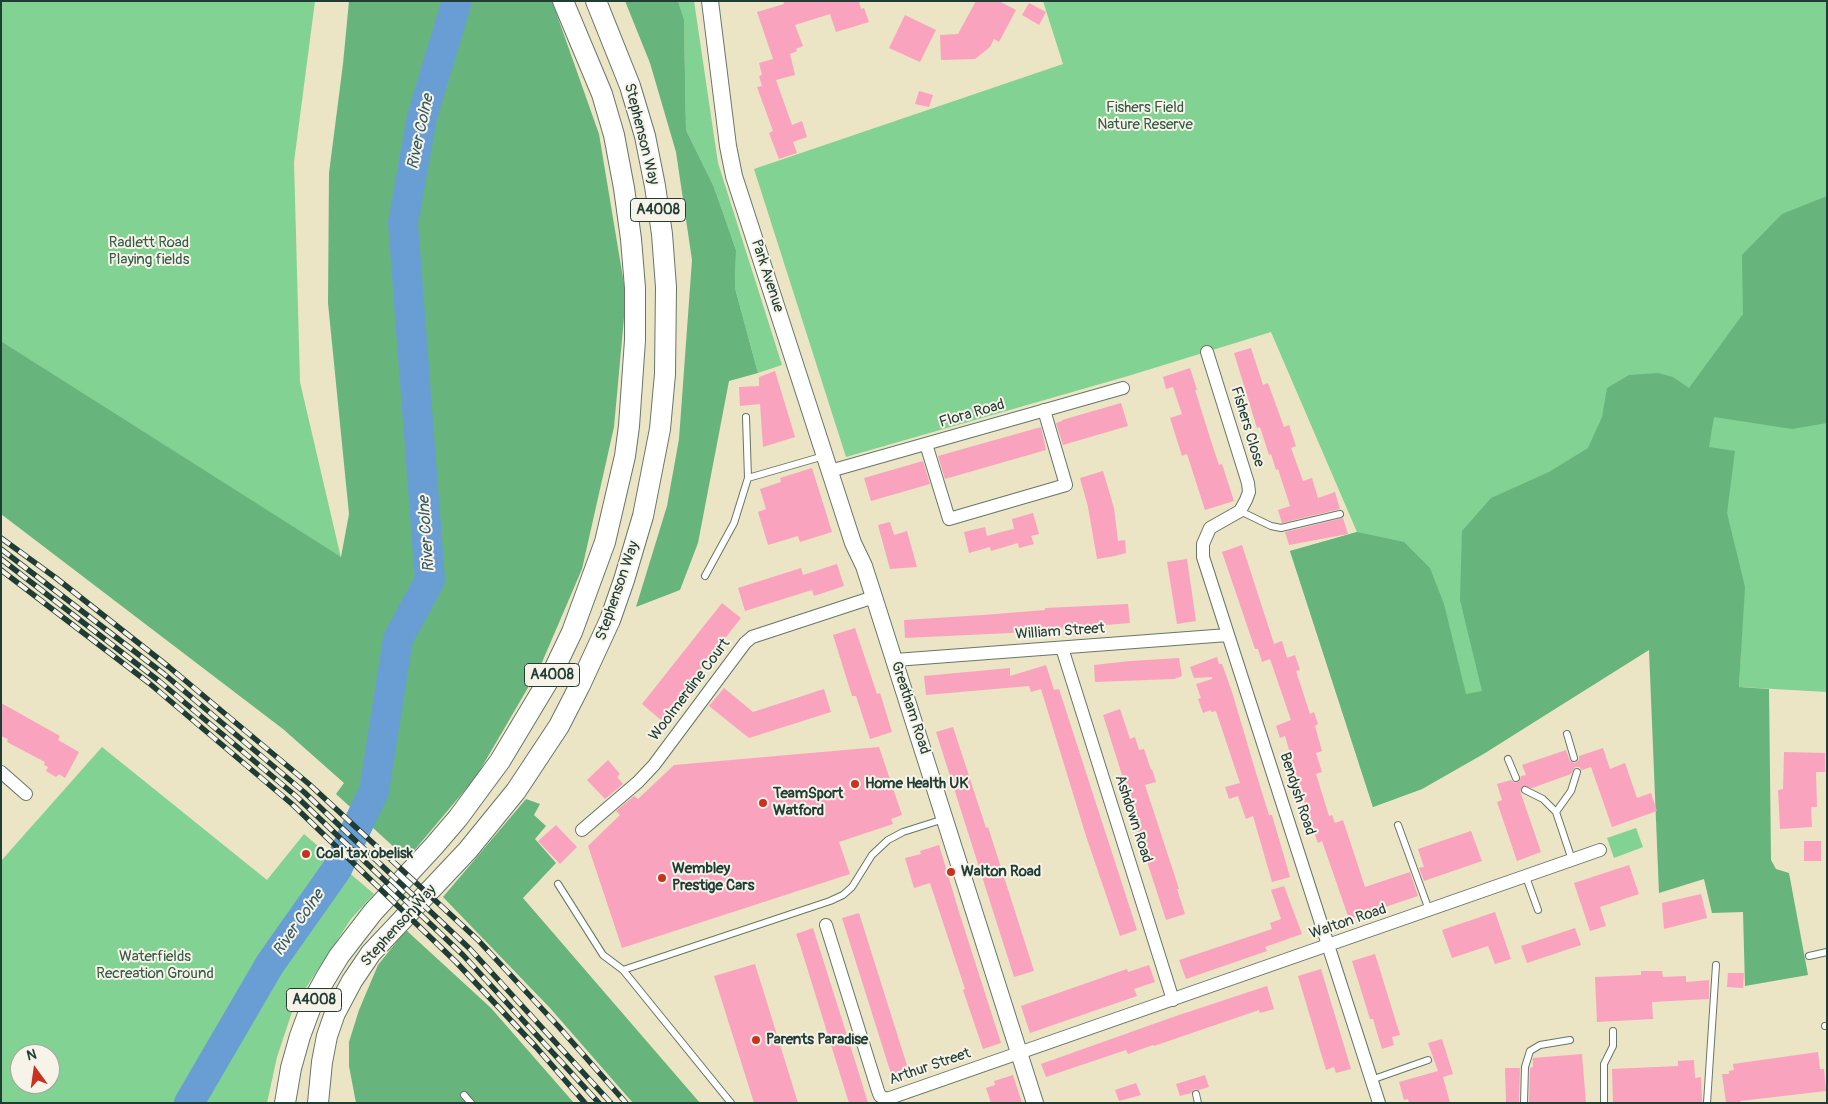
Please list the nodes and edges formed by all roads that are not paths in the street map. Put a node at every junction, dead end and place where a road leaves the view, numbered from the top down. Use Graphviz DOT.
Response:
graph roads {
  1 [pos="563,1"];
  2 [pos="596,1"];
  3 [pos="710,1"];
  4 [pos="1207,352"];
  5 [pos="1123,388"];
  6 [pos="1044,410"];
  7 [pos="746,417"];
  8 [pos="926,444"];
  9 [pos="828,464"];
  10 [pos="748,478"];
  11 [pos="1240,511"];
  12 [pos="1340,514"];
  13 [pos="853,543"];
  14 [pos="705,576"];
  15 [pos="874,597"];
  16 [pos="1228,635"];
  17 [pos="1062,648"];
  18 [pos="894,660"];
  19 [pos="1567,734"];
  20 [pos="1574,758"];
  21 [pos="1508,759"];
  22 [pos="1,772"];
  23 [pos="1578,772"];
  24 [pos="1516,778"];
  25 [pos="1525,790"];
  26 [pos="26,794"];
  27 [pos="1556,812"];
  28 [pos="946,819"];
  29 [pos="1398,824"];
  30 [pos="582,830"];
  31 [pos="1600,850"];
  32 [pos="1572,860"];
  33 [pos="1526,877"];
  34 [pos="558,884"];
  35 [pos="1538,910"];
  36 [pos="1429,911"];
  37 [pos="826,925"];
  38 [pos="1329,946"];
  39 [pos="1827,952"];
  40 [pos="1809,956"];
  41 [pos="1716,965"];
  42 [pos="623,970"];
  43 [pos="1173,1000"];
  44 [pos="1612,1031"];
  45 [pos="1570,1040"];
  46 [pos="1020,1053"];
  47 [pos="1428,1060"];
  48 [pos="1372,1080"];
  49 [pos="464,1094"];
  50 [pos="1196,1094"];
  51 [pos="320,1099"];
  52 [pos="887,1101"];
  53 [pos="285,1103"];
  54 [pos="471,1103"];
  55 [pos="731,1103"];
  56 [pos="1035,1103"];
  57 [pos="1198,1103"];
  58 [pos="1379,1103"];
  59 [pos="1524,1103"];
  60 [pos="1604,1103"];
  61 [pos="1707,1103"];
  1 -- 53 [label="main road, Stephenson Way / A4008"];
  2 -- 51 [label="main road, Stephenson Way / A4008"];
  3 -- 9 [label="street, Park Avenue"];
  4 -- 11 [label="street, Fishers Close"];
  5 -- 6 [label="street, Flora Road"];
  6 -- 8 [label="street, Flora Road"];
  6 -- 8 [label="street"];
  7 -- 10 [label="lane"];
  8 -- 9 [label="street, Flora Road"];
  9 -- 10 [label="lane"];
  9 -- 13 [label="street, Park Avenue"];
  10 -- 14 [label="lane"];
  11 -- 12 [label="lane"];
  11 -- 16 [label="street, Bendysh Road"];
  13 -- 15 [label="street, Greatham Road"];
  15 -- 18 [label="street, Greatham Road"];
  15 -- 30 [label="street, Woolmerdine Court"];
  16 -- 17 [label="street, William Street"];
  16 -- 38 [label="street, Bendysh Road"];
  17 -- 18 [label="street, William Street"];
  17 -- 43 [label="street, Ashdown Road"];
  18 -- 28 [label="street, Greatham Road"];
  19 -- 20 [label="lane"];
  21 -- 24 [label="lane"];
  22 -- 26 [label="street"];
  23 -- 27 [label="lane"];
  25 -- 27 [label="lane"];
  27 -- 32 [label="lane"];
  28 -- 42 [label="lane"];
  28 -- 46 [label="street, Greatham Road"];
  29 -- 36 [label="lane"];
  31 -- 32 [label="street, Walton Road"];
  32 -- 33 [label="street, Walton Road"];
  33 -- 35 [label="lane"];
  33 -- 36 [label="street, Walton Road"];
  34 -- 42 [label="lane"];
  36 -- 38 [label="street, Walton Road"];
  37 -- 52 [label="street, Arthur Street"];
  38 -- 43 [label="street, Walton Road"];
  38 -- 48 [label="street, Bendysh Road"];
  39 -- 40 [label="lane"];
  41 -- 61 [label="lane"];
  42 -- 55 [label="lane"];
  43 -- 46 [label="street, Walton Road"];
  44 -- 60 [label="lane"];
  45 -- 59 [label="lane"];
  46 -- 52 [label="street, Arthur Street"];
  46 -- 56 [label="street, Greatham Road"];
  47 -- 48 [label="lane"];
  48 -- 58 [label="street, Bendysh Road"];
  49 -- 54 [label="lane"];
  50 -- 57 [label="lane"];
}
